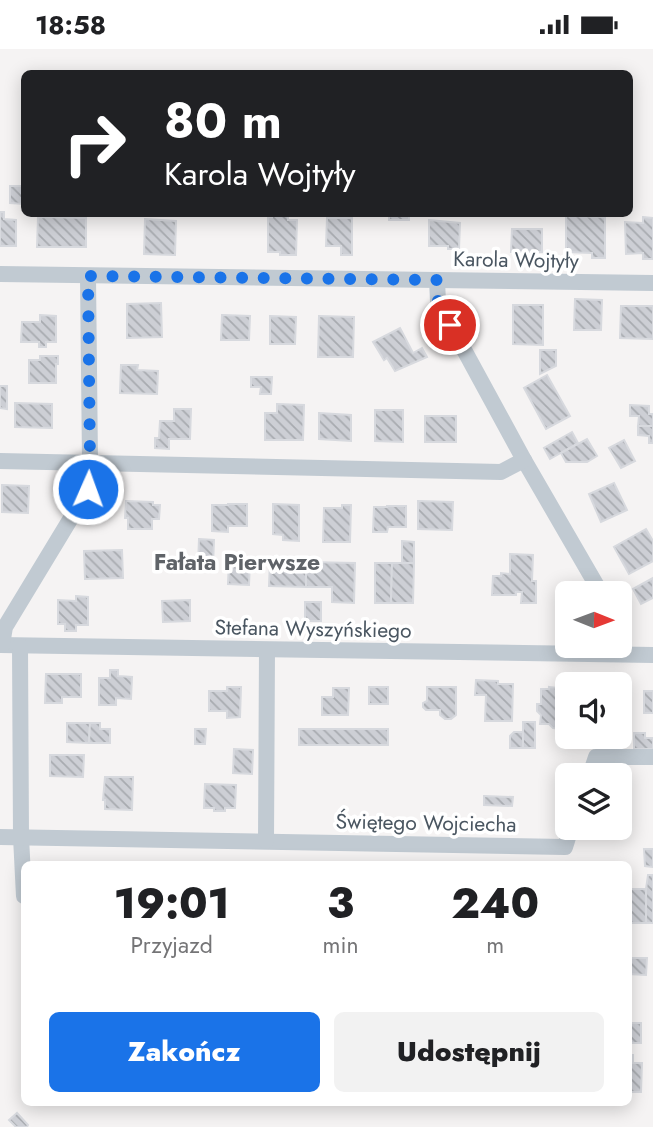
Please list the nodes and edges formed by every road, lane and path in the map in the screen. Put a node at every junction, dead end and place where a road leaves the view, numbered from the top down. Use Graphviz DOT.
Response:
graph roads {
  1 [pos="0,274"];
  2 [pos="88,276"];
  3 [pos="437,280"];
  4 [pos="653,283"];
  5 [pos="524,460"];
  6 [pos="0,461"];
  7 [pos="90,463"];
  8 [pos="594,581"];
  9 [pos="1,645"];
  10 [pos="20,646"];
  11 [pos="267,650"];
  12 [pos="555,653"];
  13 [pos="632,654"];
  14 [pos="653,655"];
  15 [pos="653,757"];
  16 [pos="594,763"];
  17 [pos="0,837"];
  18 [pos="21,837"];
  19 [pos="567,840"];
  20 [pos="266,841"];
  21 [pos="22,861"];
  1 -- 2 [label="street, Karola Wojtyły"];
  2 -- 3 [label="street, Karola Wojtyły"];
  2 -- 7 [label="street"];
  3 -- 4 [label="street, Karola Wojtyły"];
  3 -- 5 [label="street"];
  5 -- 7 [label="street"];
  5 -- 8 [label="street"];
  6 -- 7 [label="street"];
  7 -- 9 [label="street"];
  9 -- 10 [label="street, Stefana Wyszyńskiego"];
  10 -- 11 [label="street, Stefana Wyszyńskiego"];
  10 -- 18 [label="street"];
  11 -- 12 [label="street, Stefana Wyszyńskiego"];
  11 -- 20 [label="street"];
  13 -- 14 [label="street, Stefana Wyszyńskiego"];
  15 -- 16 [label="street"];
  17 -- 18 [label="street, Świętego Wojciecha"];
  18 -- 20 [label="street, Świętego Wojciecha"];
  18 -- 21 [label="street"];
  19 -- 20 [label="street, Świętego Wojciecha"];
}
